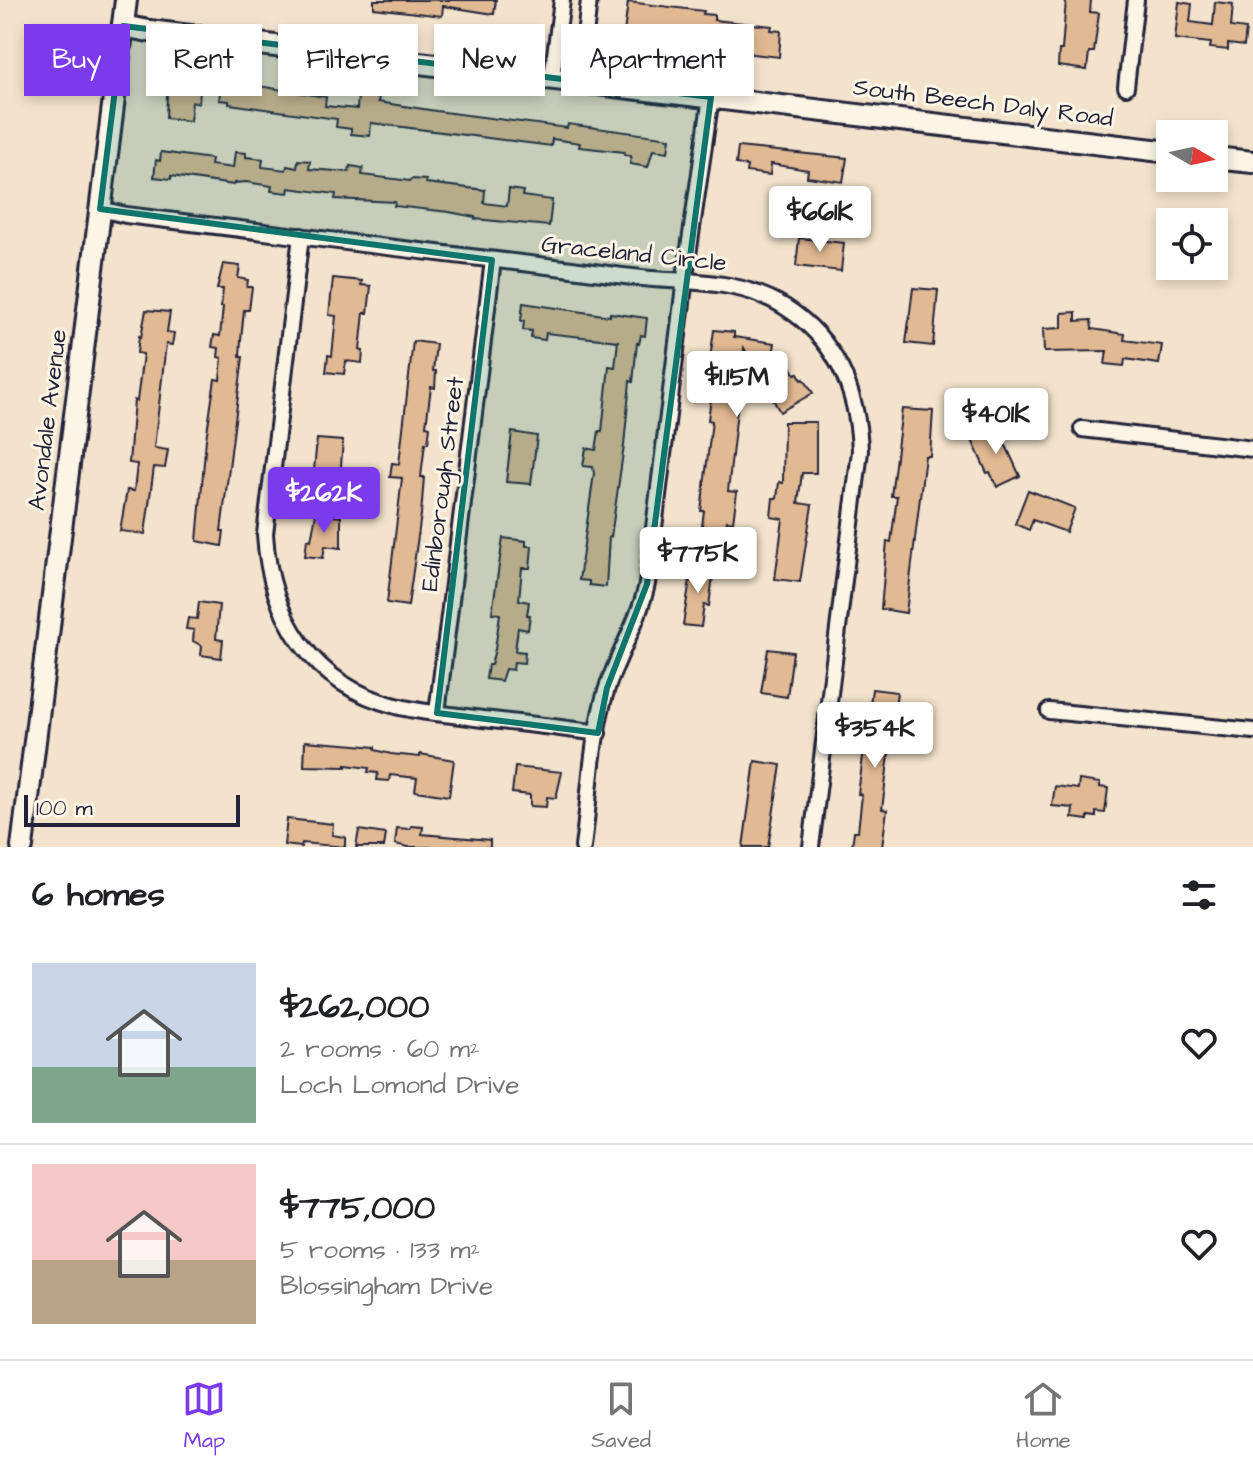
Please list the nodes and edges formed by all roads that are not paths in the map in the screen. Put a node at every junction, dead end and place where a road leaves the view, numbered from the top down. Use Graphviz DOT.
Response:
graph roads {
  1 [pos="126,0"];
  2 [pos="562,0"];
  3 [pos="589,0"];
  4 [pos="1136,0"];
  5 [pos="123,24"];
  6 [pos="586,24"];
  7 [pos="130,27"];
  8 [pos="552,78"];
  9 [pos="561,79"];
  10 [pos="1126,87"];
  11 [pos="114,96"];
  12 [pos="703,96"];
  13 [pos="711,97"];
  14 [pos="1156,150"];
  15 [pos="1228,159"];
  16 [pos="1253,162"];
  17 [pos="100,209"];
  18 [pos="301,236"];
  19 [pos="493,260"];
  20 [pos="686,280"];
  21 [pos="1082,429"];
  22 [pos="1253,449"];
  23 [pos="1049,711"];
  24 [pos="437,713"];
  25 [pos="1253,731"];
  26 [pos="598,733"];
  27 [pos="22,847"];
  28 [pos="583,847"];
  29 [pos="811,847"];
  1 -- 5 [label="street, Avondale Avenue"];
  2 -- 8 [label="street"];
  3 -- 6 [label="street"];
  4 -- 10 [label="street"];
  7 -- 8 [label="street, South Beech Daly Road"];
  8 -- 9 [label="street, South Beech Daly Road"];
  11 -- 17 [label="street, Avondale Avenue"];
  12 -- 13 [label="street, South Beech Daly Road"];
  13 -- 14 [label="street, South Beech Daly Road"];
  13 -- 20 [label="street"];
  15 -- 16 [label="street"];
  17 -- 18 [label="street, Graceland Circle"];
  17 -- 27 [label="street, Avondale Avenue"];
  18 -- 19 [label="street, Graceland Circle"];
  18 -- 24 [label="street"];
  19 -- 20 [label="street, Graceland Circle"];
  19 -- 24 [label="street, Edinborough Street"];
  20 -- 26 [label="street"];
  20 -- 29 [label="street, Graceland Circle"];
  21 -- 22 [label="street"];
  23 -- 25 [label="street"];
  24 -- 26 [label="street"];
  26 -- 28 [label="street"];
}
